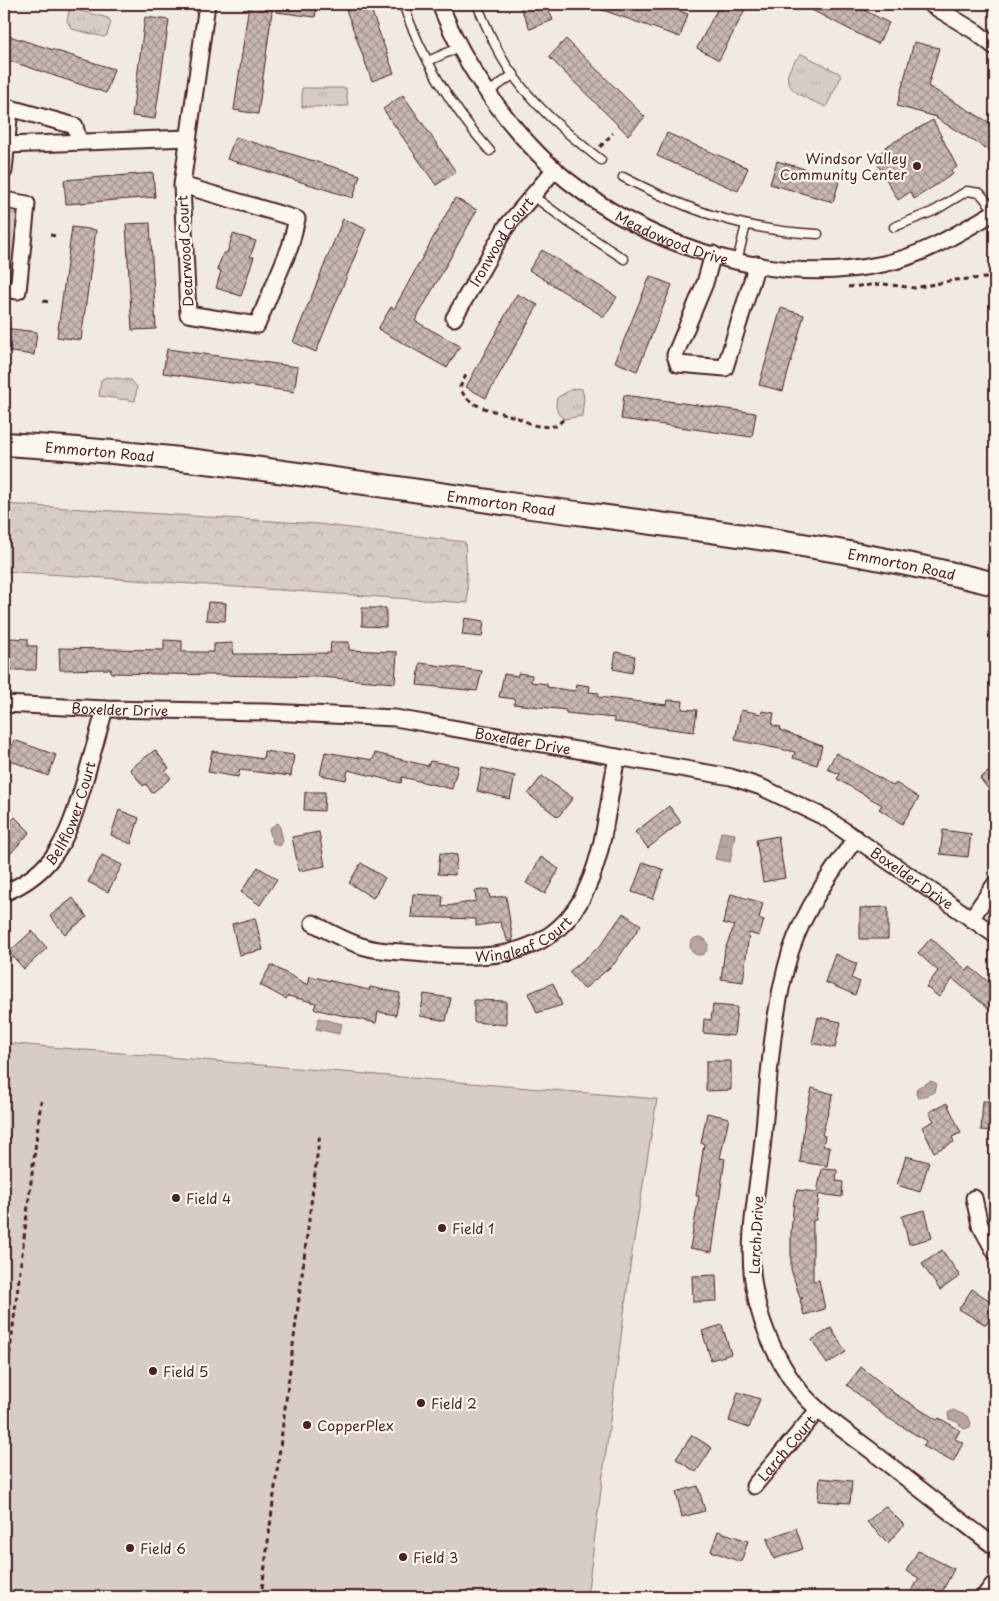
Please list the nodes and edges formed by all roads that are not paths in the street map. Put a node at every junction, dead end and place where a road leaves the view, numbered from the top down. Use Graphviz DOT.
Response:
graph roads {
  1 [pos="207,4"];
  2 [pos="403,4"];
  3 [pos="440,4"];
  4 [pos="477,4"];
  5 [pos="930,4"];
  6 [pos="460,47"];
  7 [pos="995,48"];
  8 [pos="428,62"];
  9 [pos="514,74"];
  10 [pos="489,92"];
  11 [pos="188,138"];
  12 [pos="79,142"];
  13 [pos="7,145"];
  14 [pos="490,151"];
  15 [pos="601,160"];
  16 [pos="555,169"];
  17 [pos="4,172"];
  18 [pos="623,177"];
  19 [pos="182,186"];
  20 [pos="533,196"];
  21 [pos="4,200"];
  22 [pos="995,211"];
  23 [pos="746,225"];
  24 [pos="894,227"];
  25 [pos="818,234"];
  26 [pos="714,254"];
  27 [pos="624,259"];
  28 [pos="737,260"];
  29 [pos="757,264"];
  30 [pos="4,289"];
  31 [pos="454,318"];
  32 [pos="4,444"];
  33 [pos="995,584"];
  34 [pos="4,704"];
  35 [pos="105,709"];
  36 [pos="617,757"];
  37 [pos="856,838"];
  38 [pos="995,884"];
  39 [pos="4,893"];
  40 [pos="971,918"];
  41 [pos="313,923"];
  42 [pos="995,936"];
  43 [pos="974,1198"];
  44 [pos="995,1252"];
  45 [pos="818,1410"];
  46 [pos="754,1486"];
  47 [pos="995,1547"];
  48 [pos="995,1588"];
  49 [pos="988,1597"];
  1 -- 11 [label="street, Dearwood Court"];
  2 -- 8 [label="lane"];
  3 -- 6 [label="street, Meadowood Drive"];
  4 -- 9 [label="lane"];
  5 -- 7 [label="street"];
  6 -- 8 [label="lane"];
  6 -- 10 [label="street, Meadowood Drive"];
  8 -- 14 [label="lane"];
  9 -- 10 [label="lane"];
  9 -- 15 [label="lane"];
  10 -- 16 [label="street, Meadowood Drive"];
  11 -- 12 [label="street"];
  11 -- 19 [label="street, Dearwood Court"];
  12 -- 13 [label="street"];
  12 -- 13 [label="street"];
  13 -- 17 [label="street"];
  16 -- 20 [label="street, Ironwood Court"];
  16 -- 26 [label="street, Meadowood Drive"];
  18 -- 23 [label="lane"];
  19 -- 19 [label="street, Dearwood Court"];
  20 -- 27 [label="lane"];
  20 -- 31 [label="street, Ironwood Court"];
  21 -- 30 [label="street"];
  22 -- 24 [label="lane"];
  22 -- 29 [label="street, Meadowood Drive"];
  23 -- 25 [label="lane"];
  23 -- 28 [label="lane"];
  26 -- 28 [label="street, Meadowood Drive"];
  26 -- 29 [label="street"];
  28 -- 29 [label="street, Meadowood Drive"];
  32 -- 33 [label="main road, Emmorton Road"];
  34 -- 35 [label="street, Boxelder Drive"];
  35 -- 36 [label="street, Boxelder Drive"];
  35 -- 39 [label="street, Bellflower Court"];
  36 -- 37 [label="street, Boxelder Drive"];
  36 -- 41 [label="street, Wingleaf Court"];
  37 -- 40 [label="street, Boxelder Drive"];
  37 -- 45 [label="street, Larch Drive"];
  38 -- 40 [label="street"];
  40 -- 42 [label="street, Boxelder Drive"];
  43 -- 44 [label="street"];
  45 -- 46 [label="street, Larch Court"];
  45 -- 47 [label="street, Larch Drive"];
  48 -- 49 [label="main road"];
}
